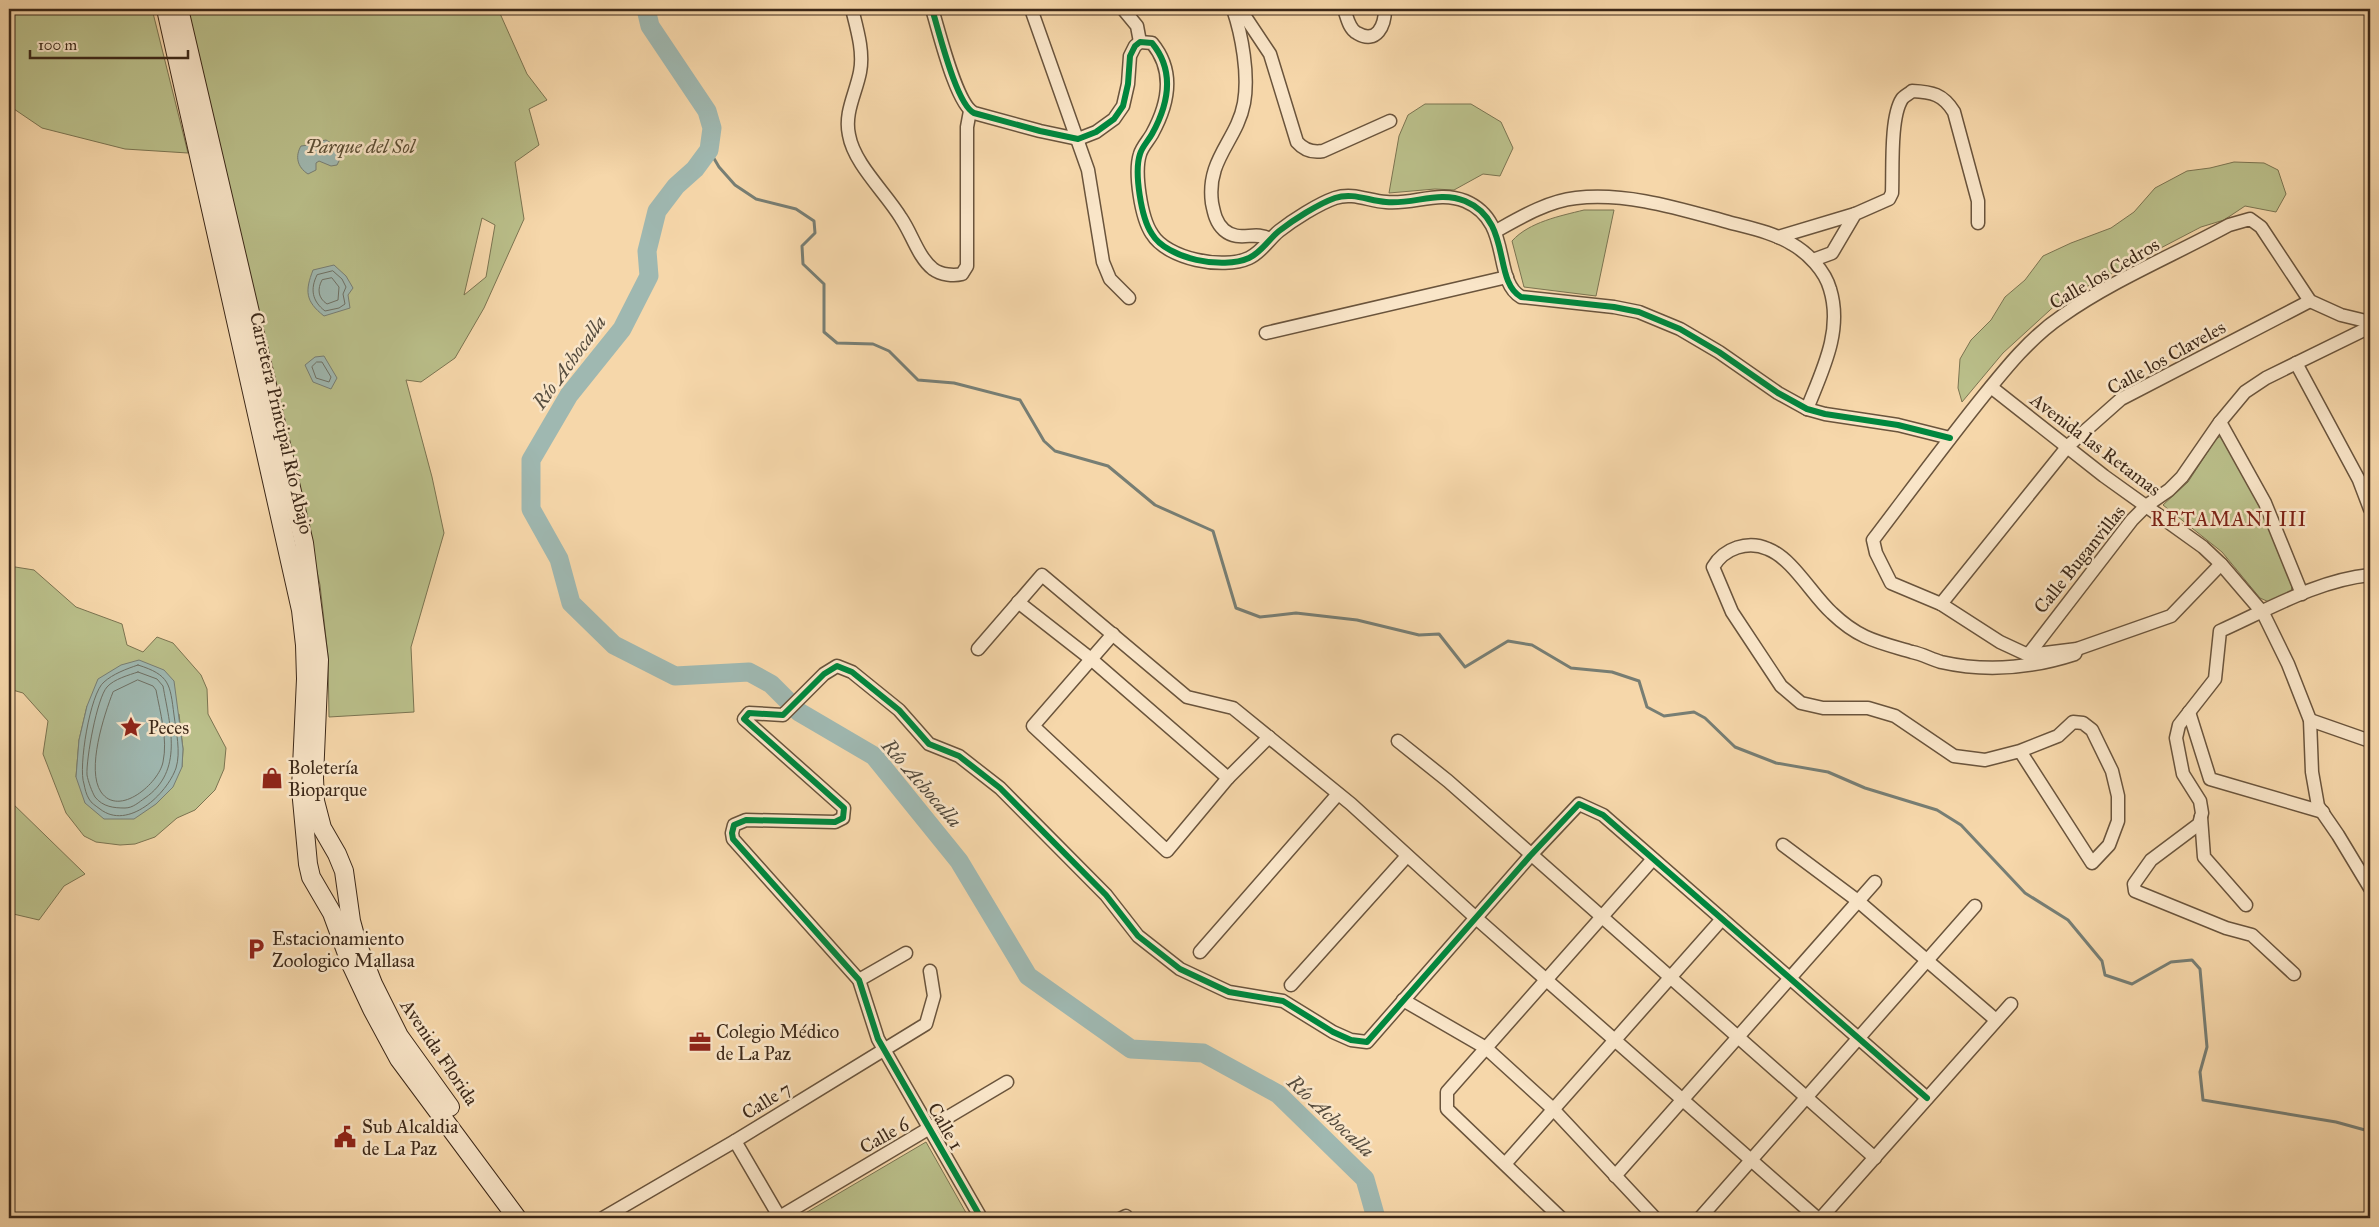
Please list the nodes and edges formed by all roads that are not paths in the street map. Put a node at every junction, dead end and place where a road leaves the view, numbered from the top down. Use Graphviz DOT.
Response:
graph roads {
  1 [pos="166,9"];
  2 [pos="179,9"];
  3 [pos="852,9"];
  4 [pos="932,9"];
  5 [pos="1031,9"];
  6 [pos="1123,9"];
  7 [pos="1233,9"];
  8 [pos="1240,9"];
  9 [pos="1344,9"];
  10 [pos="1385,9"];
  11 [pos="1140,42"];
  12 [pos="970,111"];
  13 [pos="1390,121"];
  14 [pos="1078,139"];
  15 [pos="1855,214"];
  16 [pos="1978,223"];
  17 [pos="1496,231"];
  18 [pos="1778,236"];
  19 [pos="1270,240"];
  20 [pos="1812,260"];
  21 [pos="1507,277"];
  22 [pos="1129,298"];
  23 [pos="2310,301"];
  24 [pos="2370,322"];
  25 [pos="2370,327"];
  26 [pos="1266,333"];
  27 [pos="2296,363"];
  28 [pos="1991,387"];
  29 [pos="1807,409"];
  30 [pos="2220,422"];
  31 [pos="1950,438"];
  32 [pos="2068,446"];
  33 [pos="2146,506"];
  34 [pos="2370,508"];
  35 [pos="2221,564"];
  36 [pos="2370,575"];
  37 [pos="2302,594"];
  38 [pos="1018,602"];
  39 [pos="1941,604"];
  40 [pos="2263,612"];
  41 [pos="1113,634"];
  42 [pos="978,648"];
  43 [pos="2077,649"];
  44 [pos="2028,655"];
  45 [pos="1091,659"];
  46 [pos="2189,712"];
  47 [pos="2310,720"];
  48 [pos="1269,737"];
  49 [pos="1398,741"];
  50 [pos="2370,741"];
  51 [pos="2020,751"];
  52 [pos="1228,778"];
  53 [pos="1338,794"];
  54 [pos="2323,812"];
  55 [pos="2201,817"];
  56 [pos="1783,845"];
  57 [pos="330,846"];
  58 [pos="308,852"];
  59 [pos="1531,855"];
  60 [pos="1407,856"];
  61 [pos="1653,859"];
  62 [pos="1875,882"];
  63 [pos="2370,888"];
  64 [pos="348,893"];
  65 [pos="325,901"];
  66 [pos="1858,901"];
  67 [pos="2246,905"];
  68 [pos="1974,906"];
  69 [pos="1602,917"];
  70 [pos="1476,918"];
  71 [pos="1722,919"];
  72 [pos="1200,952"];
  73 [pos="906,953"];
  74 [pos="1926,960"];
  75 [pos="930,971"];
  76 [pos="2294,974"];
  77 [pos="1670,978"];
  78 [pos="1790,978"];
  79 [pos="859,980"];
  80 [pos="1546,980"];
  81 [pos="1291,985"];
  82 [pos="1404,1000"];
  83 [pos="2011,1004"];
  84 [pos="1996,1020"];
  85 [pos="1738,1037"];
  86 [pos="1858,1038"];
  87 [pos="1615,1040"];
  88 [pos="1486,1048"];
  89 [pos="884,1050"];
  90 [pos="1007,1082"];
  91 [pos="1806,1097"];
  92 [pos="1927,1098"];
  93 [pos="1682,1100"];
  94 [pos="1554,1109"];
  95 [pos="931,1129"];
  96 [pos="735,1141"];
  97 [pos="1874,1158"];
  98 [pos="1751,1160"];
  99 [pos="1505,1164"];
  100 [pos="1615,1176"];
  101 [pos="517,1218"];
  102 [pos="531,1218"];
  103 [pos="603,1218"];
  104 [pos="779,1218"];
  105 [pos="981,1218"];
  106 [pos="1561,1218"];
  107 [pos="1655,1218"];
  108 [pos="1700,1218"];
  109 [pos="1816,1218"];
  110 [pos="1821,1218"];
  1 -- 58 [label="main road, Carretera Principal Río Abajo"];
  2 -- 57 [label="main road, Carretera Principal Río Abajo"];
  3 -- 12 [label="street"];
  4 -- 12 [label="street"];
  5 -- 14 [label="street"];
  6 -- 11 [label="street"];
  7 -- 19 [label="street"];
  8 -- 13 [label="street"];
  9 -- 10 [label="street"];
  11 -- 14 [label="street"];
  11 -- 19 [label="street"];
  12 -- 14 [label="street"];
  14 -- 22 [label="street"];
  15 -- 16 [label="street"];
  15 -- 18 [label="street"];
  15 -- 20 [label="street"];
  17 -- 18 [label="street"];
  17 -- 19 [label="street"];
  17 -- 21 [label="street"];
  18 -- 20 [label="street"];
  20 -- 29 [label="street"];
  21 -- 26 [label="street"];
  21 -- 29 [label="street"];
  23 -- 24 [label="street"];
  23 -- 28 [label="street, Calle los Cedros"];
  23 -- 32 [label="street, Calle los Claveles"];
  25 -- 27 [label="street, Calle Buganvillas"];
  27 -- 30 [label="street, Calle Buganvillas"];
  27 -- 34 [label="street"];
  28 -- 31 [label="street, Calle los Cedros"];
  28 -- 32 [label="street, Avenida las Retamas"];
  29 -- 31 [label="street"];
  30 -- 33 [label="street, Calle Buganvillas"];
  30 -- 37 [label="street"];
  31 -- 39 [label="street, Calle los Cedros"];
  32 -- 33 [label="street, Avenida las Retamas"];
  32 -- 39 [label="street, Calle los Claveles"];
  33 -- 35 [label="street, Avenida las Retamas"];
  33 -- 44 [label="street, Calle Buganvillas"];
  35 -- 40 [label="street, Avenida las Retamas"];
  35 -- 43 [label="street"];
  36 -- 37 [label="street"];
  37 -- 40 [label="street"];
  38 -- 41 [label="street"];
  38 -- 42 [label="street"];
  38 -- 45 [label="street"];
  39 -- 44 [label="street"];
  40 -- 46 [label="street"];
  40 -- 47 [label="street, Avenida las Retamas"];
  41 -- 45 [label="street"];
  41 -- 48 [label="street"];
  43 -- 44 [label="street"];
  43 -- 51 [label="street"];
  45 -- 52 [label="street"];
  45 -- 52 [label="street"];
  46 -- 54 [label="street"];
  46 -- 55 [label="street"];
  47 -- 50 [label="street"];
  47 -- 54 [label="street, Avenida las Retamas"];
  48 -- 52 [label="street"];
  48 -- 53 [label="street"];
  49 -- 59 [label="street"];
  51 -- 51 [label="street"];
  53 -- 60 [label="street"];
  53 -- 72 [label="street"];
  54 -- 63 [label="street, Avenida las Retamas"];
  55 -- 67 [label="street"];
  55 -- 76 [label="street"];
  56 -- 66 [label="street"];
  57 -- 58 [label="main road"];
  57 -- 64 [label="main road, Carretera Principal Río Abajo"];
  58 -- 65 [label="main road, Carretera Principal Río Abajo"];
  59 -- 61 [label="street"];
  59 -- 69 [label="street"];
  59 -- 70 [label="street"];
  60 -- 70 [label="street"];
  60 -- 81 [label="street"];
  61 -- 69 [label="street"];
  61 -- 71 [label="street"];
  62 -- 66 [label="street"];
  64 -- 65 [label="main road"];
  64 -- 102 [label="main road, Avenida Florida"];
  65 -- 101 [label="main road, Avenida Florida"];
  66 -- 74 [label="street"];
  66 -- 78 [label="street"];
  68 -- 74 [label="street"];
  69 -- 77 [label="street"];
  69 -- 80 [label="street"];
  70 -- 80 [label="street"];
  70 -- 82 [label="street"];
  71 -- 77 [label="street"];
  71 -- 78 [label="street"];
  73 -- 79 [label="street"];
  74 -- 84 [label="street"];
  74 -- 86 [label="street"];
  75 -- 89 [label="street, Calle 7"];
  77 -- 85 [label="street"];
  77 -- 87 [label="street"];
  78 -- 85 [label="street"];
  78 -- 86 [label="street"];
  79 -- 82 [label="street"];
  79 -- 89 [label="street, Calle 1"];
  80 -- 87 [label="street"];
  80 -- 88 [label="street"];
  82 -- 88 [label="street"];
  83 -- 84 [label="street"];
  84 -- 92 [label="street"];
  85 -- 91 [label="street"];
  85 -- 93 [label="street"];
  86 -- 91 [label="street"];
  86 -- 92 [label="street"];
  87 -- 93 [label="street"];
  87 -- 94 [label="street"];
  88 -- 94 [label="street"];
  88 -- 99 [label="street"];
  89 -- 95 [label="street, Calle 1"];
  89 -- 96 [label="street, Calle 7"];
  90 -- 95 [label="street, Calle 6"];
  91 -- 97 [label="street"];
  91 -- 98 [label="street"];
  92 -- 97 [label="street"];
  93 -- 98 [label="street"];
  93 -- 100 [label="street"];
  94 -- 99 [label="street"];
  94 -- 100 [label="street"];
  95 -- 104 [label="street, Calle 6"];
  95 -- 105 [label="street, Calle 1"];
  96 -- 103 [label="street, Calle 7"];
  96 -- 104 [label="street"];
  97 -- 110 [label="street"];
  98 -- 108 [label="street"];
  98 -- 109 [label="street"];
  99 -- 106 [label="street"];
  100 -- 107 [label="street"];
}
